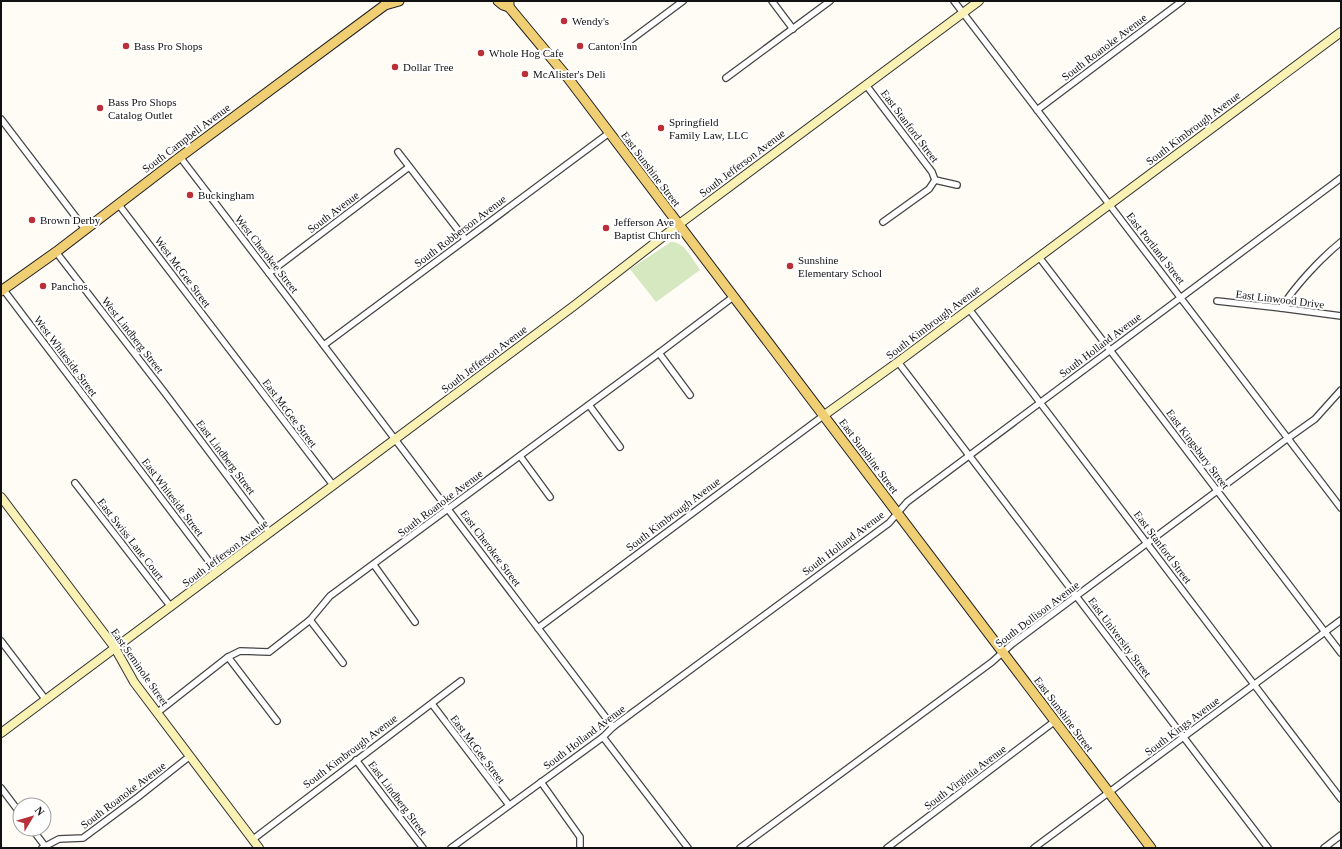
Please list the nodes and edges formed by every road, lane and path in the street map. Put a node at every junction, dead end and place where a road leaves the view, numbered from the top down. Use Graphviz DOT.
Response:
graph roads {
  1 [pos="399,1"];
  2 [pos="498,1"];
  3 [pos="683,1"];
  4 [pos="772,1"];
  5 [pos="830,1"];
  6 [pos="954,1"];
  7 [pos="979,1"];
  8 [pos="1182,1"];
  9 [pos="386,3"];
  10 [pos="509,4"];
  11 [pos="963,13"];
  12 [pos="793,29"];
  13 [pos="1341,32"];
  14 [pos="624,45"];
  15 [pos="726,78"];
  16 [pos="866,85"];
  17 [pos="1037,110"];
  18 [pos="1,118"];
  19 [pos="609,133"];
  20 [pos="398,152"];
  21 [pos="180,157"];
  22 [pos="410,167"];
  23 [pos="1341,178"];
  24 [pos="935,180"];
  25 [pos="957,185"];
  26 [pos="119,204"];
  27 [pos="1110,204"];
  28 [pos="884,222"];
  29 [pos="678,225"];
  30 [pos="85,230"];
  31 [pos="465,239"];
  32 [pos="1341,242"];
  33 [pos="56,252"];
  34 [pos="1039,257"];
  35 [pos="269,273"];
  36 [pos="2,290"];
  37 [pos="733,297"];
  38 [pos="1181,297"];
  39 [pos="1217,301"];
  40 [pos="294,306"];
  41 [pos="1281,308"];
  42 [pos="969,309"];
  43 [pos="1341,316"];
  44 [pos="324,345"];
  45 [pos="1110,350"];
  46 [pos="231,352"];
  47 [pos="659,353"];
  48 [pos="898,362"];
  49 [pos="1341,390"];
  50 [pos="165,393"];
  51 [pos="690,395"];
  52 [pos="1040,402"];
  53 [pos="588,405"];
  54 [pos="823,416"];
  55 [pos="112,435"];
  56 [pos="1288,438"];
  57 [pos="395,439"];
  58 [pos="620,447"];
  59 [pos="520,456"];
  60 [pos="969,456"];
  61 [pos="75,483"];
  62 [pos="333,485"];
  63 [pos="1217,491"];
  64 [pos="1,497"];
  65 [pos="550,497"];
  66 [pos="1341,508"];
  67 [pos="449,509"];
  68 [pos="897,513"];
  69 [pos="270,533"];
  70 [pos="1148,543"];
  71 [pos="374,565"];
  72 [pos="217,572"];
  73 [pos="1076,596"];
  74 [pos="171,607"];
  75 [pos="310,620"];
  76 [pos="1341,620"];
  77 [pos="415,622"];
  78 [pos="538,628"];
  79 [pos="1325,632"];
  80 [pos="1,641"];
  81 [pos="115,648"];
  82 [pos="1002,652"];
  83 [pos="1341,653"];
  84 [pos="228,657"];
  85 [pos="343,663"];
  86 [pos="461,681"];
  87 [pos="1255,684"];
  88 [pos="46,700"];
  89 [pos="432,704"];
  90 [pos="158,712"];
  91 [pos="277,721"];
  92 [pos="1055,722"];
  93 [pos="613,727"];
  94 [pos="1,733"];
  95 [pos="603,737"];
  96 [pos="1183,737"];
  97 [pos="190,756"];
  98 [pos="356,760"];
  99 [pos="541,782"];
  100 [pos="1,788"];
  101 [pos="1109,792"];
  102 [pos="1341,798"];
  103 [pos="12,802"];
  104 [pos="509,805"];
  105 [pos="1341,835"];
  106 [pos="37,837"];
  107 [pos="252,840"];
  108 [pos="43,847"];
  109 [pos="259,848"];
  110 [pos="423,848"];
  111 [pos="451,848"];
  112 [pos="580,848"];
  113 [pos="688,848"];
  114 [pos="740,848"];
  115 [pos="887,848"];
  116 [pos="1034,848"];
  117 [pos="1151,848"];
  118 [pos="1268,848"];
  119 [pos="1324,848"];
  1 -- 9 [label="main road, South Campbell Avenue"];
  2 -- 10 [label="main road"];
  3 -- 14 [label="street"];
  4 -- 12 [label="street"];
  5 -- 12 [label="street"];
  6 -- 11 [label="street, East Portland Street"];
  7 -- 11 [label="street, South Jefferson Avenue"];
  8 -- 17 [label="street, South Roanoke Avenue"];
  9 -- 21 [label="main road, South Campbell Avenue"];
  10 -- 19 [label="main road, East Sunshine Street"];
  11 -- 16 [label="street, South Jefferson Avenue"];
  11 -- 17 [label="street, East Portland Street"];
  12 -- 15 [label="street"];
  13 -- 27 [label="street, South Kimbrough Avenue"];
  16 -- 24 [label="street, East Stanford Street"];
  16 -- 29 [label="street, South Jefferson Avenue"];
  17 -- 27 [label="street, East Portland Street"];
  18 -- 30 [label="street"];
  19 -- 29 [label="main road, East Sunshine Street"];
  19 -- 31 [label="street, South Robberson Avenue"];
  20 -- 22 [label="street"];
  21 -- 26 [label="main road, South Campbell Avenue"];
  21 -- 35 [label="street, West Cherokee Street"];
  22 -- 31 [label="street"];
  22 -- 35 [label="street, South Avenue"];
  23 -- 38 [label="street, South Holland Avenue"];
  24 -- 25 [label="street"];
  24 -- 28 [label="street"];
  26 -- 30 [label="main road, South Campbell Avenue"];
  26 -- 46 [label="street, West McGee Street"];
  27 -- 34 [label="street, South Kimbrough Avenue"];
  27 -- 38 [label="street, East Portland Street"];
  29 -- 37 [label="main road, East Sunshine Street"];
  29 -- 57 [label="street, South Jefferson Avenue"];
  30 -- 33 [label="main road, South Campbell Avenue"];
  31 -- 44 [label="street, South Robberson Avenue"];
  32 -- 41 [label="street"];
  33 -- 36 [label="main road, South Campbell Avenue"];
  33 -- 50 [label="street, West Lindberg Street"];
  34 -- 42 [label="street, South Kimbrough Avenue"];
  34 -- 45 [label="street, East Kingsbury Street"];
  35 -- 40 [label="street, West Cherokee Street"];
  36 -- 55 [label="street, West Whiteside Street"];
  37 -- 47 [label="street, South Roanoke Avenue"];
  37 -- 54 [label="main road, East Sunshine Street"];
  38 -- 45 [label="street, South Holland Avenue"];
  38 -- 56 [label="street, East Portland Street"];
  39 -- 41 [label="street, East Linwood Drive"];
  40 -- 44 [label="street, East Cherokee Street"];
  41 -- 43 [label="street, East Linwood Drive"];
  42 -- 48 [label="street, South Kimbrough Avenue"];
  42 -- 52 [label="street, East Stanford Street"];
  44 -- 57 [label="street, East Cherokee Street"];
  45 -- 52 [label="street, South Holland Avenue"];
  45 -- 63 [label="street, East Kingsbury Street"];
  46 -- 62 [label="street, East McGee Street"];
  47 -- 51 [label="street"];
  47 -- 53 [label="street, South Roanoke Avenue"];
  48 -- 54 [label="street, South Kimbrough Avenue"];
  48 -- 60 [label="street, East University Street"];
  49 -- 56 [label="street, South Dollison Avenue"];
  50 -- 69 [label="street, East Lindberg Street"];
  52 -- 60 [label="street, South Holland Avenue"];
  52 -- 70 [label="street, East Stanford Street"];
  53 -- 58 [label="street"];
  53 -- 59 [label="street, South Roanoke Avenue"];
  54 -- 68 [label="main road, East Sunshine Street"];
  54 -- 78 [label="street, South Kimbrough Avenue"];
  55 -- 72 [label="street, East Whiteside Street"];
  56 -- 63 [label="street, South Dollison Avenue"];
  56 -- 66 [label="street, East Portland Street"];
  57 -- 62 [label="street, South Jefferson Avenue"];
  57 -- 67 [label="street, East Cherokee Street"];
  59 -- 65 [label="street"];
  59 -- 67 [label="street, South Roanoke Avenue"];
  60 -- 68 [label="street, South Holland Avenue"];
  60 -- 73 [label="street, East University Street"];
  61 -- 74 [label="street, East Swiss Lane Court"];
  62 -- 69 [label="street, South Jefferson Avenue"];
  63 -- 70 [label="street, South Dollison Avenue"];
  63 -- 79 [label="street, East Kingsbury Street"];
  64 -- 81 [label="street, East Seminole Street"];
  67 -- 71 [label="street, South Roanoke Avenue"];
  67 -- 78 [label="street, East Cherokee Street"];
  68 -- 82 [label="main road, East Sunshine Street"];
  68 -- 93 [label="street, South Holland Avenue"];
  69 -- 72 [label="street, South Jefferson Avenue"];
  70 -- 73 [label="street, South Dollison Avenue"];
  70 -- 87 [label="street, East Stanford Street"];
  71 -- 75 [label="street, South Roanoke Avenue"];
  71 -- 77 [label="street"];
  72 -- 74 [label="street, South Jefferson Avenue"];
  73 -- 82 [label="street, South Dollison Avenue"];
  73 -- 96 [label="street, East University Street"];
  74 -- 81 [label="street, South Jefferson Avenue"];
  75 -- 84 [label="street, South Roanoke Avenue"];
  75 -- 85 [label="street"];
  76 -- 79 [label="street, South Kings Avenue"];
  78 -- 93 [label="street, East Cherokee Street"];
  79 -- 83 [label="street, East Kingsbury Street"];
  79 -- 87 [label="street, South Kings Avenue"];
  80 -- 88 [label="street"];
  81 -- 88 [label="street, South Jefferson Avenue"];
  81 -- 90 [label="street, East Seminole Street"];
  82 -- 92 [label="main road, East Sunshine Street"];
  82 -- 114 [label="street, South Dollison Avenue"];
  84 -- 90 [label="street, South Roanoke Avenue"];
  84 -- 91 [label="street"];
  86 -- 89 [label="street, South Kimbrough Avenue"];
  87 -- 96 [label="street, South Kings Avenue"];
  87 -- 102 [label="street, East Stanford Street"];
  88 -- 94 [label="street, South Jefferson Avenue"];
  89 -- 98 [label="street, South Kimbrough Avenue"];
  89 -- 104 [label="street, East McGee Street"];
  90 -- 97 [label="street, East Seminole Street"];
  92 -- 101 [label="main road, East Sunshine Street"];
  92 -- 115 [label="street, South Virginia Avenue"];
  93 -- 95 [label="street, South Holland Avenue"];
  95 -- 99 [label="street, South Holland Avenue"];
  95 -- 113 [label="street"];
  96 -- 101 [label="street, South Kings Avenue"];
  96 -- 118 [label="street, East University Street"];
  97 -- 107 [label="street, East Seminole Street"];
  97 -- 108 [label="street, South Roanoke Avenue"];
  98 -- 107 [label="street, South Kimbrough Avenue"];
  98 -- 110 [label="street, East Lindberg Street"];
  99 -- 104 [label="street, South Holland Avenue"];
  99 -- 112 [label="street"];
  100 -- 103 [label="street"];
  101 -- 116 [label="street, South Kings Avenue"];
  101 -- 117 [label="main road, East Sunshine Street"];
  104 -- 111 [label="street, South Holland Avenue"];
  105 -- 119 [label="street"];
  106 -- 108 [label="street"];
  107 -- 109 [label="street, East Seminole Street"];
}
